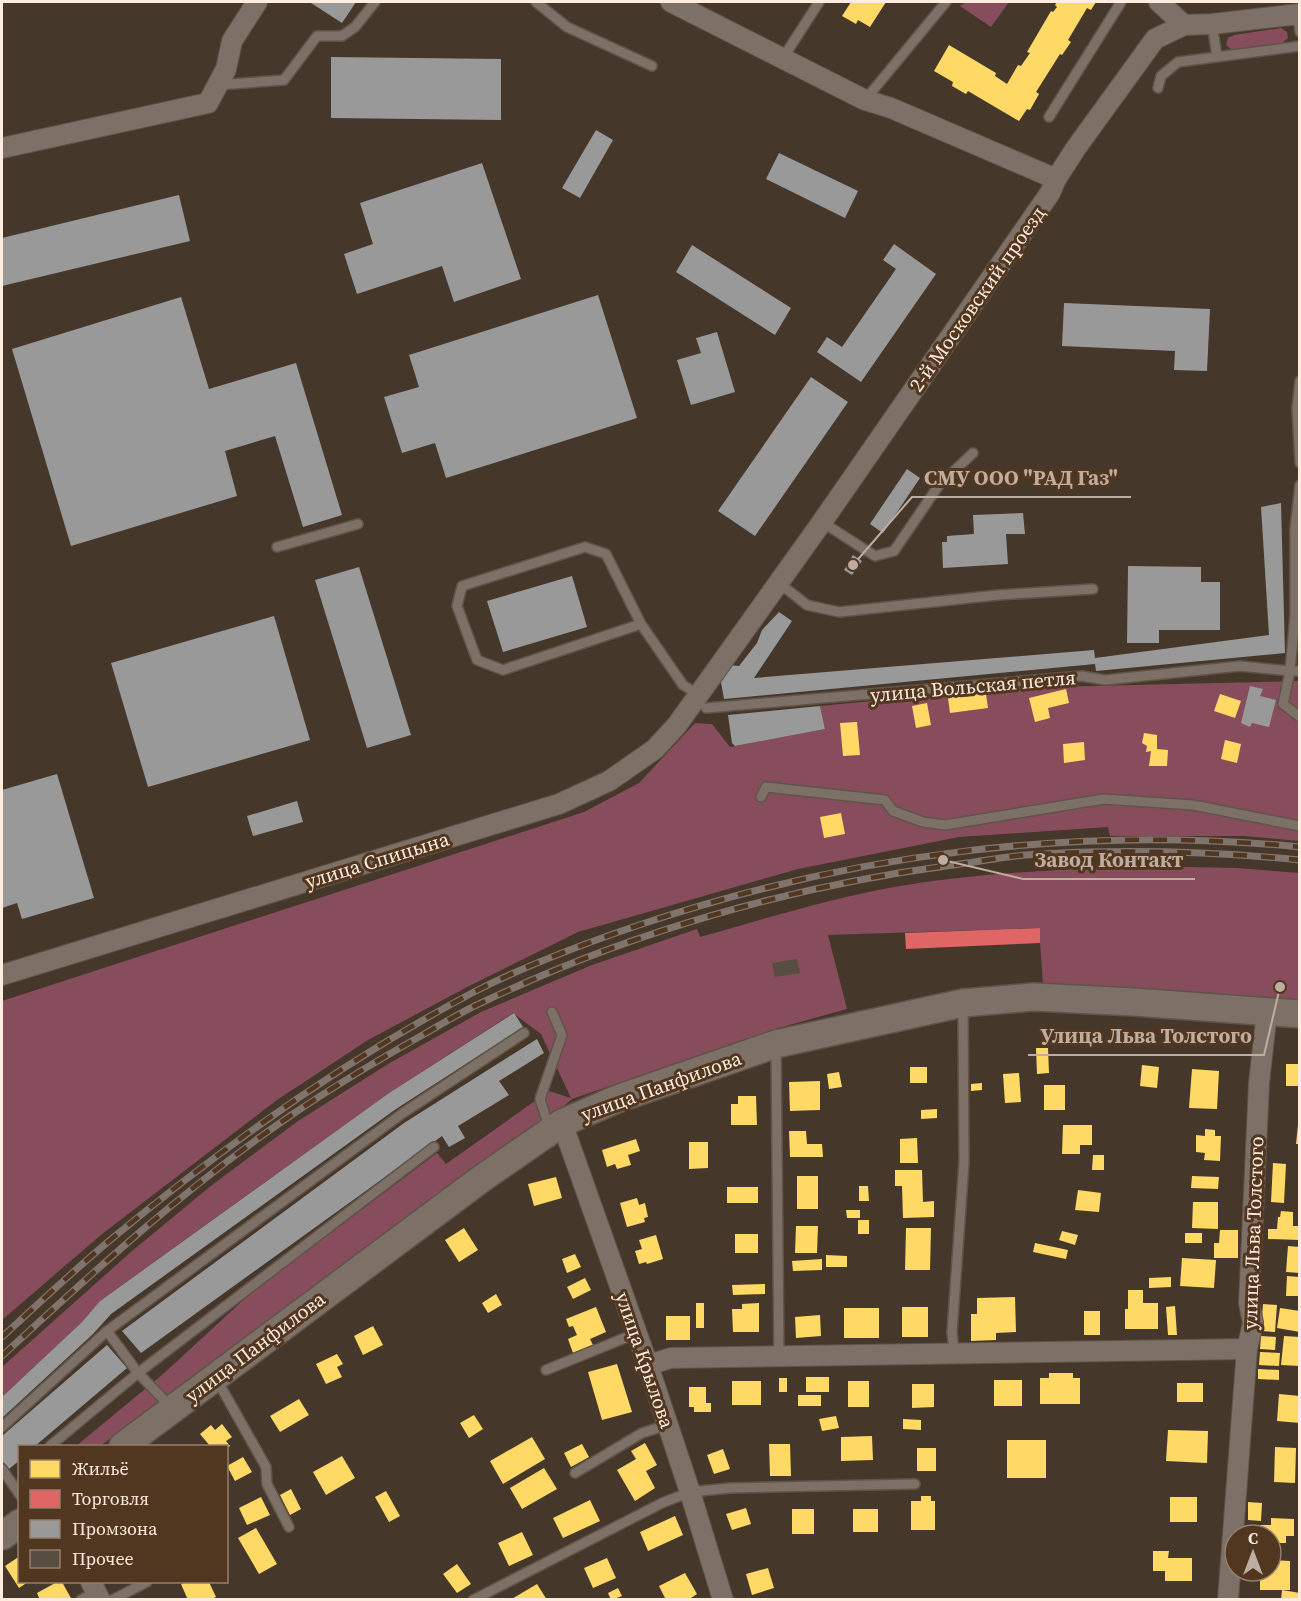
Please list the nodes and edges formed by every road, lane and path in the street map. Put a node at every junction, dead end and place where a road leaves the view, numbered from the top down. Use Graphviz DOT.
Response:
graph roads {
  1 [pos="257,2"];
  2 [pos="375,2"];
  3 [pos="536,2"];
  4 [pos="671,2"];
  5 [pos="819,2"];
  6 [pos="946,2"];
  7 [pos="1121,2"];
  8 [pos="1160,2"];
  9 [pos="1299,20"];
  10 [pos="1212,24"];
  11 [pos="1184,25"];
  12 [pos="1299,46"];
  13 [pos="1217,56"];
  14 [pos="783,58"];
  15 [pos="652,66"];
  16 [pos="218,85"];
  17 [pos="1158,88"];
  18 [pos="865,100"];
  19 [pos="1049,117"];
  20 [pos="2,148"];
  21 [pos="1056,179"];
  22 [pos="1299,381"];
  23 [pos="973,453"];
  24 [pos="1299,463"];
  25 [pos="1299,485"];
  26 [pos="822,522"];
  27 [pos="358,524"];
  28 [pos="277,548"];
  29 [pos="779,583"];
  30 [pos="1093,589"];
  31 [pos="1297,616"];
  32 [pos="641,624"];
  33 [pos="1295,671"];
  34 [pos="711,678"];
  35 [pos="702,702"];
  36 [pos="1299,717"];
  37 [pos="761,797"];
  38 [pos="1299,826"];
  39 [pos="2,975"];
  40 [pos="963,1003"];
  41 [pos="1267,1011"];
  42 [pos="552,1012"];
  43 [pos="1299,1014"];
  44 [pos="524,1033"];
  45 [pos="776,1044"];
  46 [pos="556,1127"];
  47 [pos="434,1147"];
  48 [pos="107,1331"];
  49 [pos="637,1333"];
  50 [pos="1247,1349"];
  51 [pos="954,1352"];
  52 [pos="779,1358"];
  53 [pos="648,1365"];
  54 [pos="546,1370"];
  55 [pos="138,1373"];
  56 [pos="216,1377"];
  57 [pos="173,1408"];
  58 [pos="667,1425"];
  59 [pos="2,1427"];
  60 [pos="51,1445"];
  61 [pos="124,1445"];
  62 [pos="2,1469"];
  63 [pos="575,1473"];
  64 [pos="18,1474"];
  65 [pos="11,1481"];
  66 [pos="915,1484"];
  67 [pos="18,1492"];
  68 [pos="690,1492"];
  69 [pos="18,1524"];
  70 [pos="289,1527"];
  71 [pos="2,1536"];
  72 [pos="139,1583"];
  73 [pos="96,1594"];
  74 [pos="472,1599"];
  75 [pos="723,1599"];
  76 [pos="1228,1599"];
  1 -- 16 [label="street"];
  2 -- 16 [label="lane"];
  3 -- 15 [label="lane"];
  4 -- 14 [label="street"];
  5 -- 14 [label="lane"];
  6 -- 18 [label="lane"];
  7 -- 19 [label="lane"];
  8 -- 11 [label="street"];
  9 -- 10 [label="street, 2-й Московский проезд"];
  10 -- 11 [label="street, 2-й Московский проезд"];
  10 -- 13 [label="lane"];
  11 -- 21 [label="street, 2-й Московский проезд"];
  12 -- 13 [label="lane"];
  13 -- 17 [label="lane"];
  14 -- 18 [label="street"];
  16 -- 20 [label="street"];
  18 -- 21 [label="street"];
  21 -- 26 [label="street, 2-й Московский проезд"];
  22 -- 24 [label="lane"];
  23 -- 26 [label="lane"];
  25 -- 31 [label="lane"];
  26 -- 29 [label="street, 2-й Московский проезд"];
  27 -- 28 [label="lane"];
  29 -- 30 [label="lane"];
  29 -- 34 [label="street, 2-й Московский проезд"];
  31 -- 33 [label="lane"];
  32 -- 32 [label="lane"];
  32 -- 35 [label="lane"];
  33 -- 35 [label="lane, улица Вольская петля"];
  33 -- 36 [label="lane"];
  34 -- 35 [label="street, улица Спицына"];
  35 -- 39 [label="street, улица Спицына"];
  37 -- 38 [label="lane"];
  40 -- 41 [label="main road, улица Панфилова"];
  40 -- 45 [label="main road, улица Панфилова"];
  40 -- 51 [label="lane"];
  41 -- 43 [label="main road, улица Панфилова"];
  41 -- 50 [label="street, улица Льва Толстого"];
  42 -- 46 [label="lane"];
  44 -- 48 [label="lane"];
  45 -- 46 [label="main road, улица Панфилова"];
  45 -- 52 [label="lane"];
  46 -- 49 [label="street, улица Крылова"];
  46 -- 56 [label="main road, улица Панфилова"];
  47 -- 55 [label="lane"];
  48 -- 55 [label="lane"];
  48 -- 59 [label="lane"];
  49 -- 53 [label="street, улица Крылова"];
  49 -- 54 [label="lane"];
  50 -- 51 [label="street"];
  50 -- 76 [label="street, улица Льва Толстого"];
  51 -- 52 [label="street"];
  52 -- 53 [label="street"];
  53 -- 58 [label="street, улица Крылова"];
  55 -- 57 [label="lane"];
  55 -- 60 [label="lane"];
  56 -- 57 [label="main road, улица Панфилова"];
  56 -- 70 [label="lane"];
  57 -- 61 [label="main road, улица Панфилова"];
  58 -- 63 [label="lane"];
  58 -- 68 [label="street, улица Крылова"];
  62 -- 65 [label="lane"];
  64 -- 65 [label="lane"];
  65 -- 67 [label="lane"];
  66 -- 68 [label="lane"];
  68 -- 74 [label="lane"];
  68 -- 75 [label="street, улица Крылова"];
  69 -- 71 [label="main road"];
  72 -- 73 [label="lane"];
}
